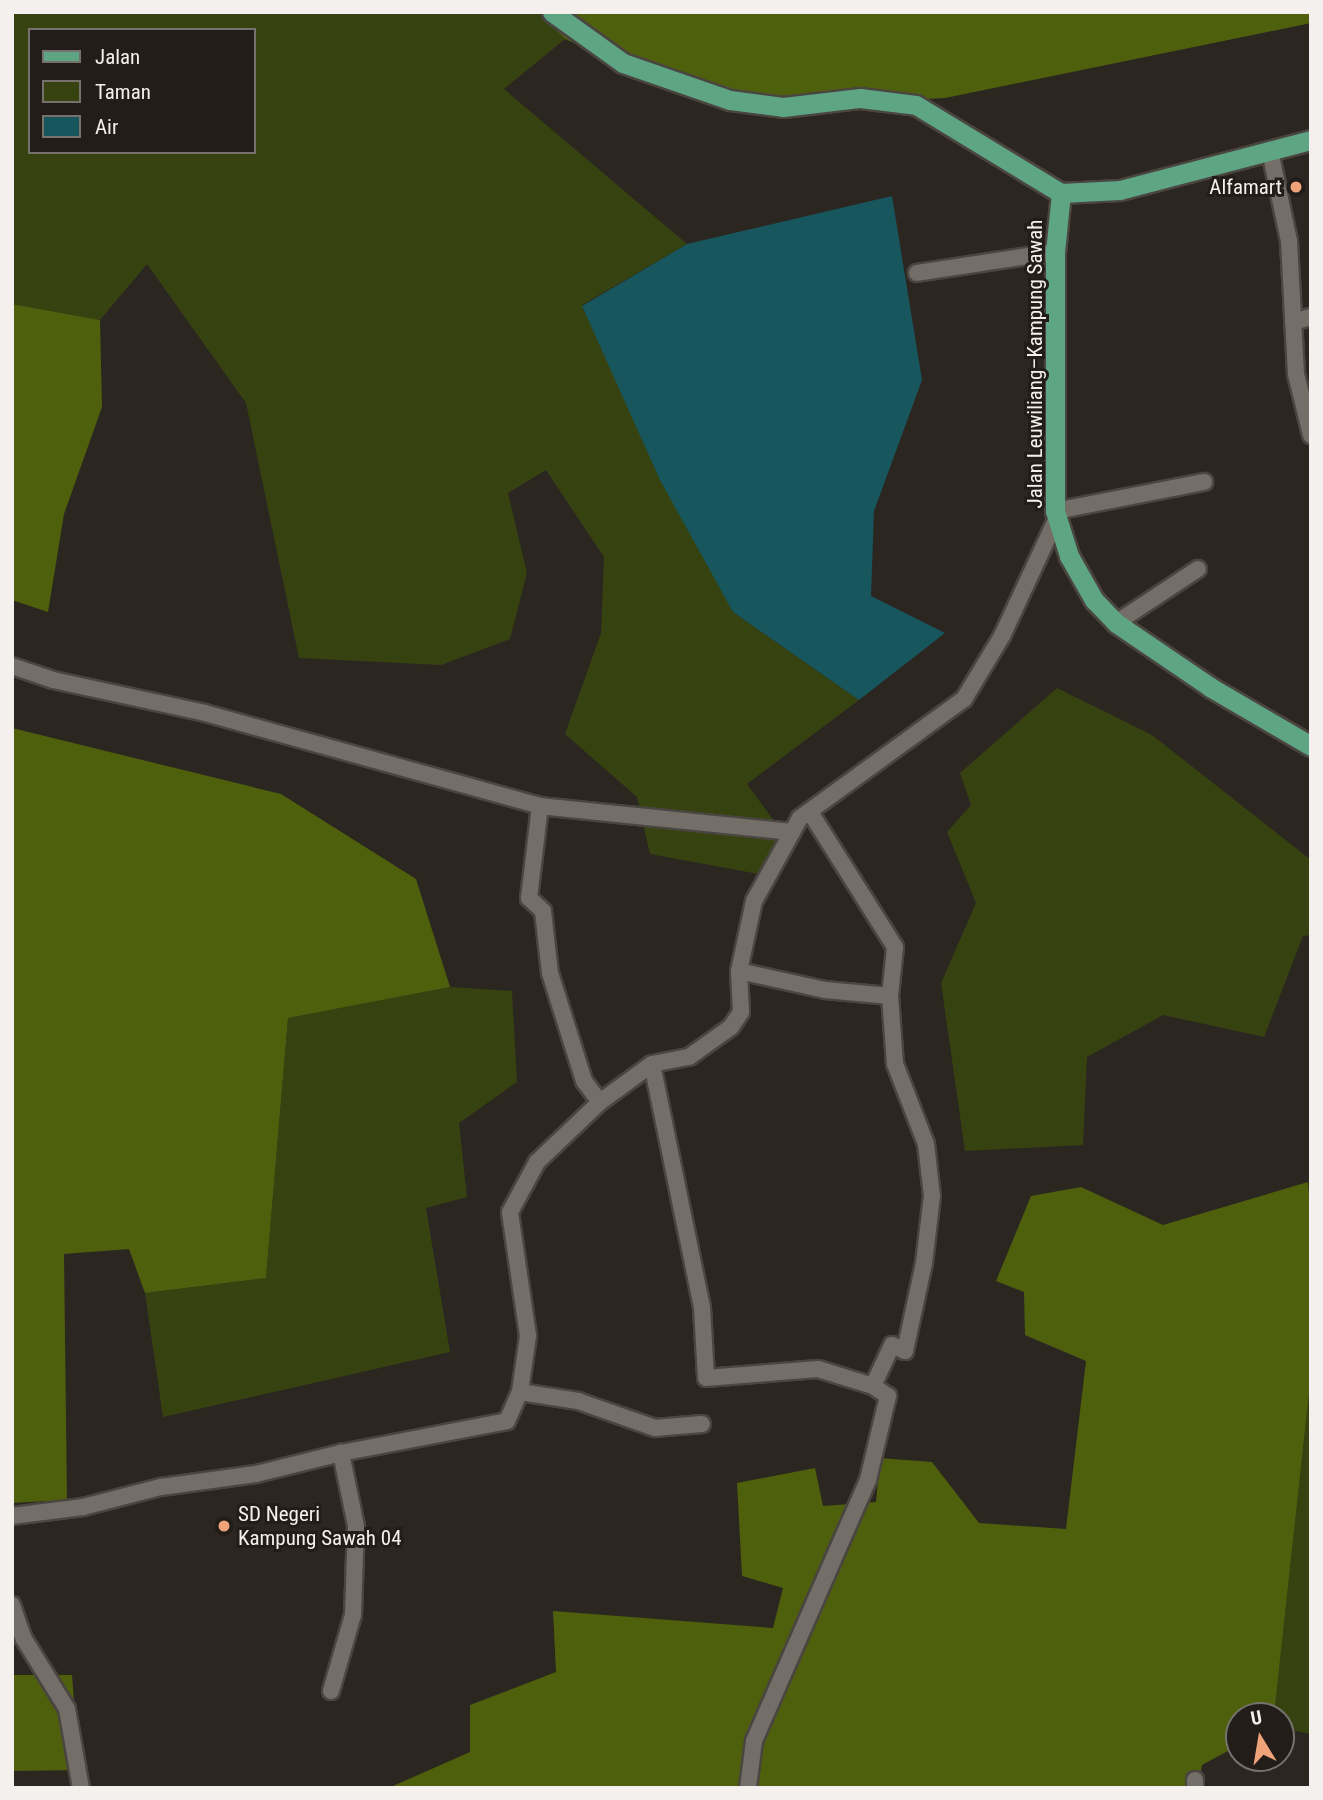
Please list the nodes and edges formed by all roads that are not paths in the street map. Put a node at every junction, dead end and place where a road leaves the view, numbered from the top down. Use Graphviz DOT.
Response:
graph roads {
  1 [pos="552,12"];
  2 [pos="1311,139"];
  3 [pos="1270,151"];
  4 [pos="1061,193"];
  5 [pos="1055,252"];
  6 [pos="917,273"];
  7 [pos="1311,317"];
  8 [pos="1293,322"];
  9 [pos="1311,435"];
  10 [pos="1204,482"];
  11 [pos="1056,516"];
  12 [pos="1198,569"];
  13 [pos="1116,622"];
  14 [pos="12,666"];
  15 [pos="1311,746"];
  16 [pos="540,806"];
  17 [pos="810,813"];
  18 [pos="792,832"];
  19 [pos="739,971"];
  20 [pos="890,996"];
  21 [pos="652,1064"];
  22 [pos="600,1102"];
  23 [pos="873,1386"];
  24 [pos="520,1392"];
  25 [pos="702,1424"];
  26 [pos="341,1452"];
  27 [pos="12,1516"];
  28 [pos="12,1605"];
  29 [pos="331,1691"];
  30 [pos="81,1788"];
  31 [pos="748,1788"];
  1 -- 4 [label="main road"];
  2 -- 3 [label="main road"];
  3 -- 4 [label="main road"];
  3 -- 8 [label="street"];
  4 -- 5 [label="main road, Jalan Leuwiliang–Kampung Sawah"];
  5 -- 6 [label="street"];
  5 -- 11 [label="main road, Jalan Leuwiliang–Kampung Sawah"];
  7 -- 8 [label="street"];
  8 -- 9 [label="street"];
  10 -- 11 [label="street"];
  11 -- 13 [label="main road, Jalan Leuwiliang–Kampung Sawah"];
  11 -- 17 [label="street"];
  12 -- 13 [label="street"];
  13 -- 15 [label="main road, Jalan Leuwiliang–Kampung Sawah"];
  14 -- 16 [label="street"];
  16 -- 18 [label="street"];
  16 -- 22 [label="street"];
  17 -- 18 [label="street"];
  17 -- 20 [label="street"];
  18 -- 19 [label="street"];
  19 -- 20 [label="street"];
  19 -- 21 [label="street"];
  20 -- 23 [label="street"];
  21 -- 22 [label="street"];
  21 -- 23 [label="street"];
  22 -- 24 [label="street"];
  23 -- 31 [label="street"];
  24 -- 25 [label="street"];
  24 -- 26 [label="street"];
  26 -- 27 [label="street"];
  26 -- 29 [label="street"];
  28 -- 30 [label="street"];
}
